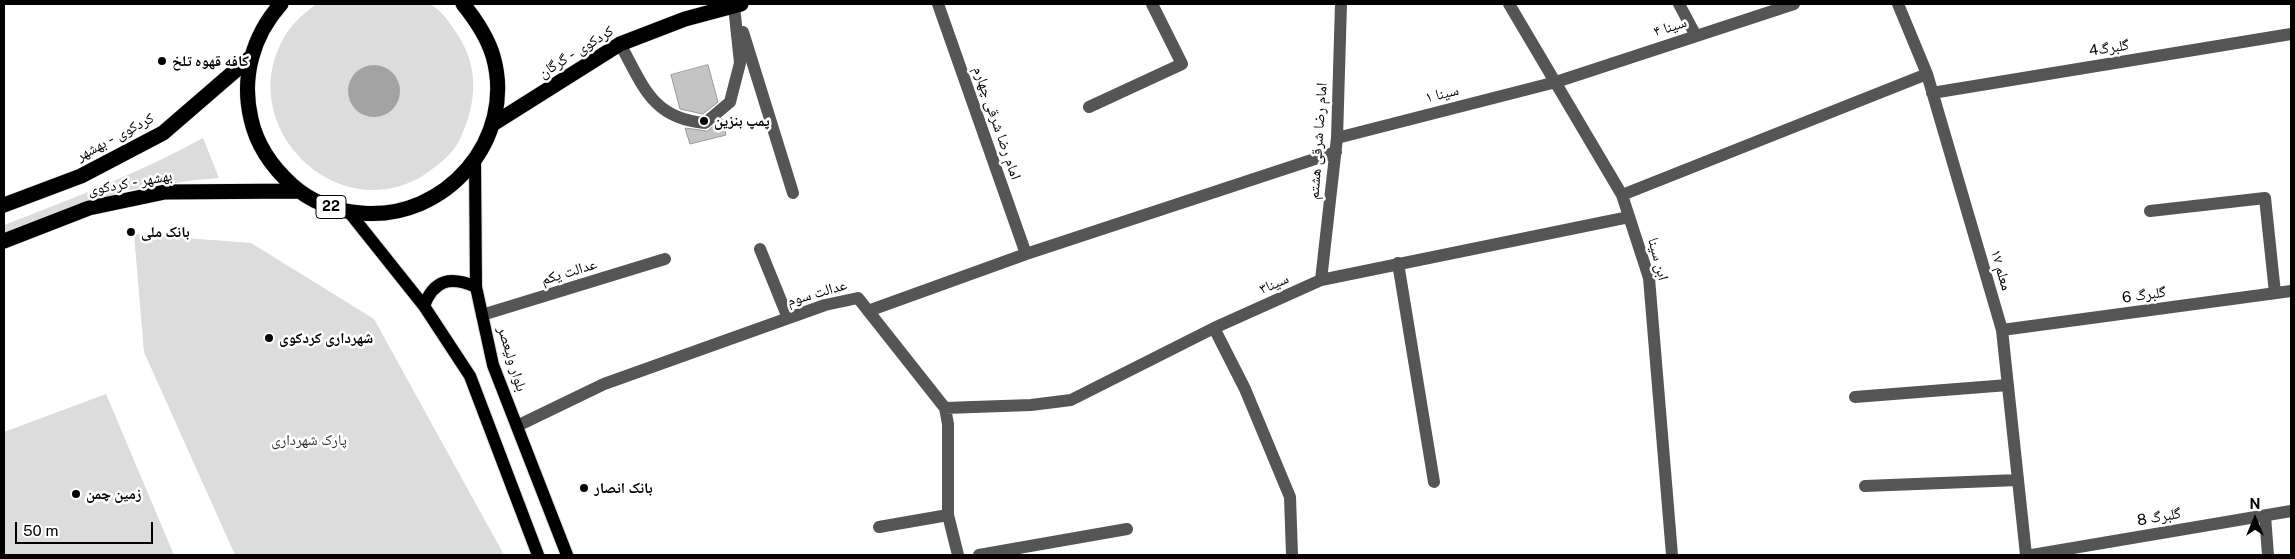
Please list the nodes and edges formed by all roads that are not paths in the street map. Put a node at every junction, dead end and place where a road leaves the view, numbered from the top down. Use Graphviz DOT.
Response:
graph roads {
  1 [pos="463,4"];
  2 [pos="938,4"];
  3 [pos="1152,4"];
  4 [pos="1341,4"];
  5 [pos="1509,4"];
  6 [pos="1679,4"];
  7 [pos="1794,4"];
  8 [pos="1898,4"];
  9 [pos="737,5"];
  10 [pos="275,7"];
  11 [pos="2291,34"];
  12 [pos="1696,36"];
  13 [pos="620,44"];
  14 [pos="251,57"];
  15 [pos="1927,74"];
  16 [pos="1556,82"];
  17 [pos="1932,93"];
  18 [pos="1089,107"];
  19 [pos="493,124"];
  20 [pos="1337,138"];
  21 [pos="1336,152"];
  22 [pos="474,162"];
  23 [pos="298,191"];
  24 [pos="793,193"];
  25 [pos="1622,195"];
  26 [pos="4,205"];
  27 [pos="2150,211"];
  28 [pos="349,212"];
  29 [pos="1629,216"];
  30 [pos="4,242"];
  31 [pos="760,248"];
  32 [pos="1026,254"];
  33 [pos="665,259"];
  34 [pos="1398,264"];
  35 [pos="1321,280"];
  36 [pos="476,287"];
  37 [pos="2291,291"];
  38 [pos="2275,293"];
  39 [pos="424,306"];
  40 [pos="868,311"];
  41 [pos="482,315"];
  42 [pos="788,318"];
  43 [pos="1214,328"];
  44 [pos="2002,330"];
  45 [pos="2008,385"];
  46 [pos="1855,397"];
  47 [pos="945,408"];
  48 [pos="517,426"];
  49 [pos="2018,480"];
  50 [pos="1434,482"];
  51 [pos="1865,486"];
  52 [pos="2291,511"];
  53 [pos="948,514"];
  54 [pos="2265,516"];
  55 [pos="879,527"];
  56 [pos="1127,529"];
  57 [pos="538,555"];
  58 [pos="567,555"];
  59 [pos="958,555"];
  60 [pos="978,555"];
  61 [pos="1292,555"];
  62 [pos="1672,555"];
  63 [pos="2026,555"];
  64 [pos="2032,555"];
  65 [pos="2268,555"];
  1 -- 19 [label="highway, 22"];
  2 -- 32 [label="street, امام رضا شرقی چهارم"];
  3 -- 18 [label="street"];
  4 -- 20 [label="street, امام رضا شرقی هشتم"];
  5 -- 16 [label="street, ابن سینا"];
  6 -- 12 [label="street"];
  7 -- 12 [label="street, سینا ۴"];
  8 -- 15 [label="street, معلم ۱۷"];
  9 -- 13 [label="highway, کردکوی - گرگان"];
  9 -- 13 [label="street"];
  9 -- 24 [label="street"];
  10 -- 14 [label="highway, 22"];
  11 -- 17 [label="street, گلبرگ4"];
  12 -- 16 [label="street, سینا ۴"];
  13 -- 19 [label="highway, کردکوی - گرگان"];
  14 -- 23 [label="highway, 22"];
  14 -- 26 [label="highway, کردکوی - بهشهر / 22"];
  15 -- 17 [label="street, معلم ۱۷"];
  15 -- 25 [label="street"];
  16 -- 20 [label="street, سینا ۱"];
  16 -- 25 [label="street, ابن سینا"];
  17 -- 44 [label="street, معلم ۱۷"];
  19 -- 22 [label="highway, 22"];
  20 -- 21 [label="street, امام رضا شرقی هشتم"];
  21 -- 32 [label="street"];
  21 -- 35 [label="street, امام رضا شرقی هشتم"];
  22 -- 28 [label="highway, 22"];
  22 -- 36 [label="main road, بلوار ولیعصر"];
  23 -- 28 [label="highway, 22"];
  23 -- 30 [label="highway, بهشهر - کردکوی / 22"];
  25 -- 29 [label="street, ابن سینا"];
  27 -- 38 [label="street"];
  28 -- 39 [label="main road"];
  29 -- 34 [label="street, سینا۳"];
  29 -- 62 [label="street, ابن سینا"];
  31 -- 42 [label="street"];
  32 -- 40 [label="street"];
  33 -- 41 [label="street, عدالت یکم"];
  34 -- 35 [label="street, سینا۳"];
  34 -- 50 [label="street"];
  35 -- 43 [label="street, سینا۳"];
  36 -- 39 [label="main road"];
  36 -- 41 [label="main road, بلوار ولیعصر"];
  37 -- 38 [label="street, گلبرگ 6"];
  38 -- 44 [label="street, گلبرگ 6"];
  39 -- 57 [label="main road"];
  40 -- 42 [label="street, عدالت سوم"];
  40 -- 47 [label="street, عدالت سوم"];
  41 -- 48 [label="main road, بلوار ولیعصر"];
  42 -- 48 [label="street, عدالت سوم"];
  43 -- 47 [label="street, سینا۳"];
  43 -- 61 [label="street"];
  44 -- 45 [label="street, معلم ۱۷"];
  45 -- 46 [label="street"];
  45 -- 49 [label="street, معلم ۱۷"];
  47 -- 53 [label="street"];
  48 -- 58 [label="main road, بلوار ولیعصر"];
  49 -- 51 [label="street"];
  49 -- 63 [label="street, معلم ۱۷"];
  52 -- 54 [label="street, گلبرگ 8"];
  53 -- 55 [label="street"];
  53 -- 59 [label="street"];
  54 -- 64 [label="street, گلبرگ 8"];
  54 -- 65 [label="street"];
  56 -- 60 [label="street"];
}
